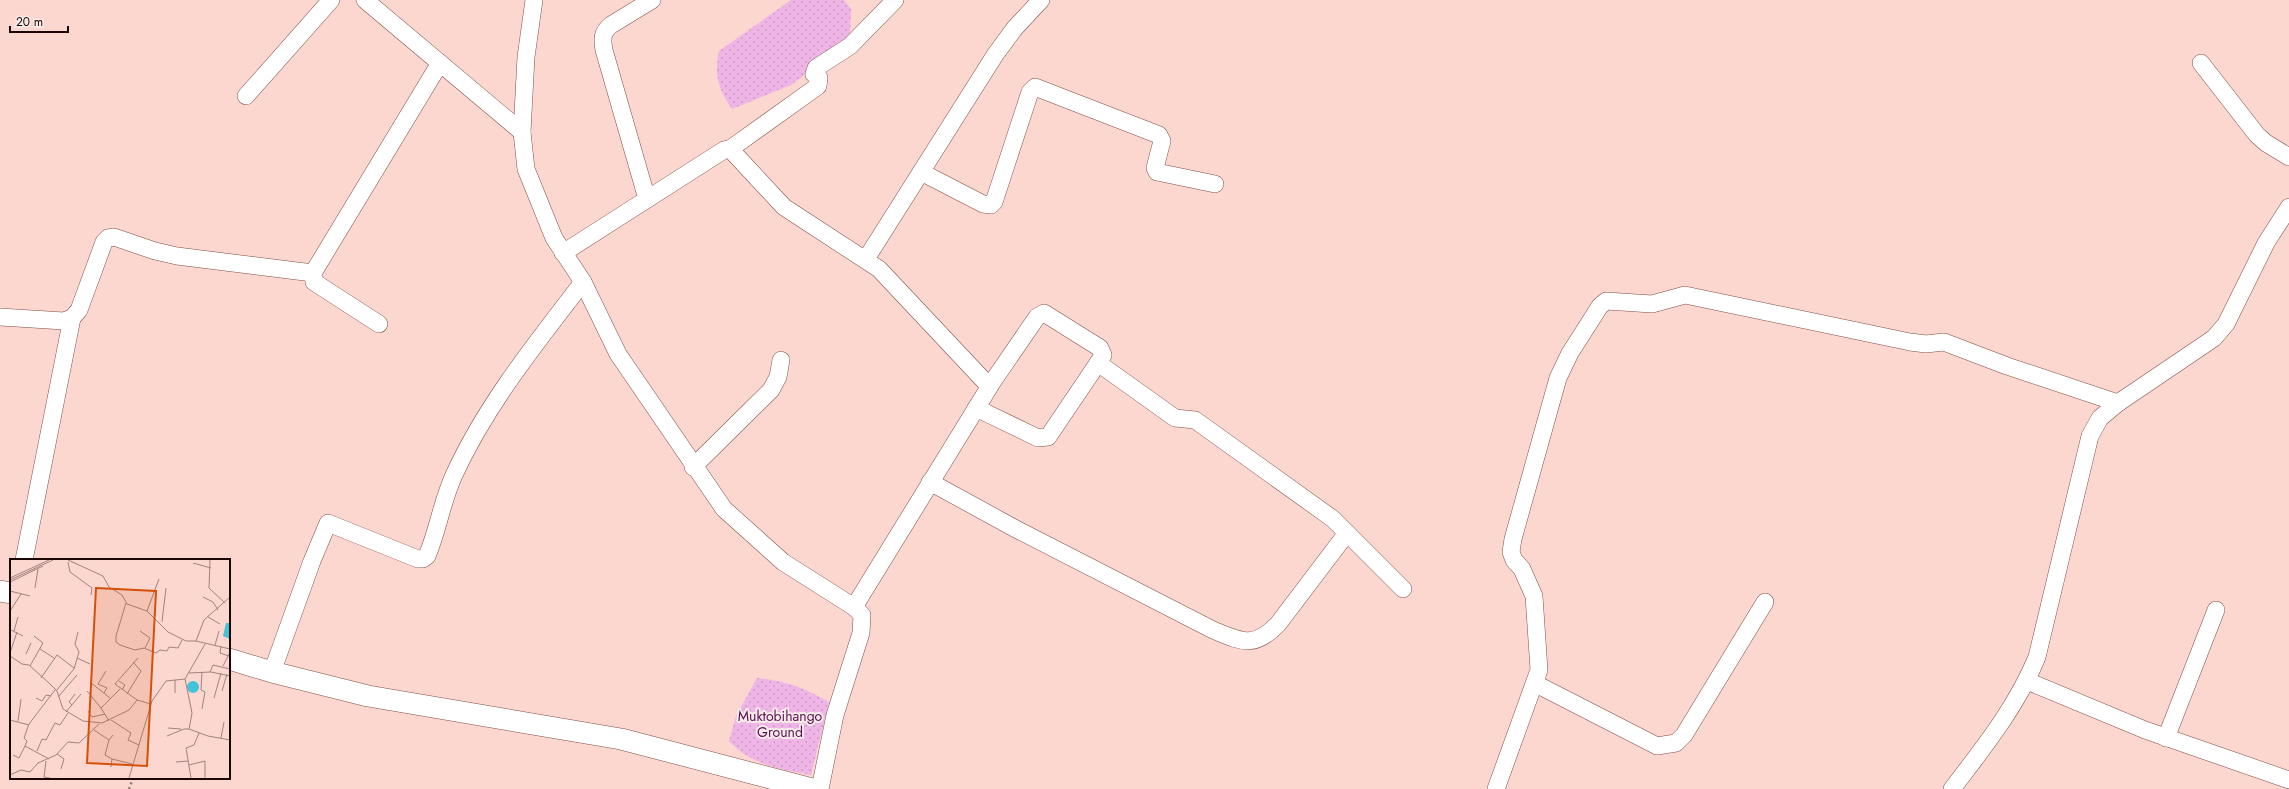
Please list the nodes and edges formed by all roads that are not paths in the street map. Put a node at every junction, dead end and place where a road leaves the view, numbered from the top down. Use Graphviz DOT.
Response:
graph roads {
  1 [pos="331,0"];
  2 [pos="365,0"];
  3 [pos="534,0"];
  4 [pos="652,0"];
  5 [pos="895,0"];
  6 [pos="1041,0"];
  7 [pos="383,6"];
  8 [pos="440,63"];
  9 [pos="2202,63"];
  10 [pos="246,96"];
  11 [pos="522,132"];
  12 [pos="730,150"];
  13 [pos="2289,157"];
  14 [pos="921,172"];
  15 [pos="1215,184"];
  16 [pos="648,200"];
  17 [pos="2289,207"];
  18 [pos="563,253"];
  19 [pos="866,259"];
  20 [pos="313,273"];
  21 [pos="583,282"];
  22 [pos="0,317"];
  23 [pos="72,318"];
  24 [pos="379,324"];
  25 [pos="781,360"];
  26 [pos="1098,362"];
  27 [pos="989,386"];
  28 [pos="2118,403"];
  29 [pos="976,408"];
  30 [pos="693,467"];
  31 [pos="930,482"];
  32 [pos="1348,533"];
  33 [pos="24,559"];
  34 [pos="1403,589"];
  35 [pos="0,591"];
  36 [pos="10,593"];
  37 [pos="1765,602"];
  38 [pos="854,607"];
  39 [pos="2216,610"];
  40 [pos="230,659"];
  41 [pos="272,672"];
  42 [pos="2027,681"];
  43 [pos="1536,684"];
  44 [pos="2166,738"];
  45 [pos="2289,780"];
  46 [pos="812,789"];
  47 [pos="820,789"];
  48 [pos="1496,789"];
  49 [pos="1952,789"];
  1 -- 10 [label="street"];
  2 -- 7 [label="street"];
  3 -- 11 [label="street"];
  4 -- 16 [label="street"];
  5 -- 12 [label="street"];
  6 -- 14 [label="street"];
  7 -- 8 [label="street"];
  8 -- 11 [label="street"];
  8 -- 20 [label="street"];
  9 -- 13 [label="street"];
  11 -- 18 [label="street"];
  12 -- 16 [label="street"];
  12 -- 19 [label="street"];
  14 -- 15 [label="street"];
  14 -- 19 [label="street"];
  16 -- 18 [label="street"];
  17 -- 28 [label="street"];
  18 -- 21 [label="street"];
  19 -- 27 [label="street"];
  20 -- 23 [label="street"];
  20 -- 24 [label="street"];
  21 -- 30 [label="street"];
  21 -- 41 [label="street"];
  22 -- 23 [label="street"];
  23 -- 33 [label="street"];
  25 -- 30 [label="street"];
  26 -- 27 [label="street"];
  26 -- 29 [label="street"];
  26 -- 32 [label="street"];
  27 -- 29 [label="street"];
  28 -- 42 [label="street"];
  28 -- 43 [label="street"];
  29 -- 31 [label="street"];
  30 -- 38 [label="street"];
  31 -- 32 [label="street"];
  31 -- 38 [label="street"];
  32 -- 34 [label="street"];
  35 -- 36 [label="street"];
  37 -- 43 [label="street"];
  38 -- 47 [label="street"];
  39 -- 44 [label="street"];
  40 -- 41 [label="street"];
  41 -- 46 [label="street"];
  42 -- 44 [label="street"];
  42 -- 49 [label="street"];
  43 -- 48 [label="street"];
  44 -- 45 [label="street"];
}
